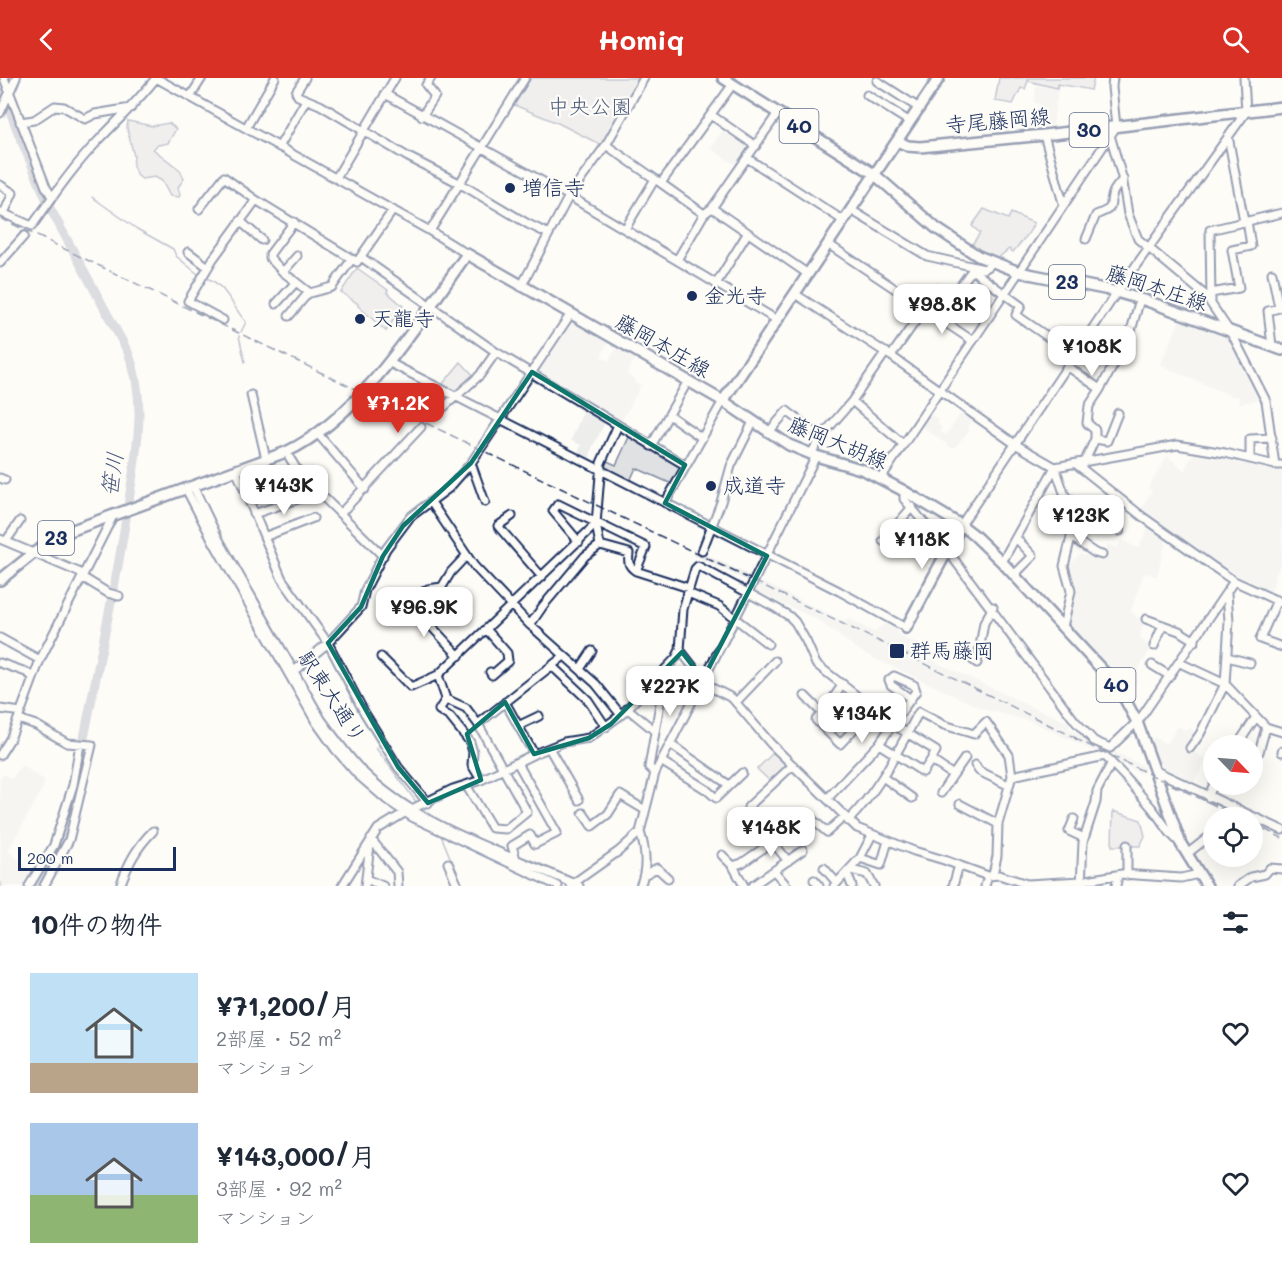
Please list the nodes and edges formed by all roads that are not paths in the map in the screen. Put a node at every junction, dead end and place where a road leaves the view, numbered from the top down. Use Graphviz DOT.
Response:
graph roads {
  1 [pos="4,78"];
  2 [pos="16,78"];
  3 [pos="156,78"];
  4 [pos="202,78"];
  5 [pos="275,78"];
  6 [pos="305,78"];
  7 [pos="395,78"];
  8 [pos="431,78"];
  9 [pos="525,78"];
  10 [pos="644,78"];
  11 [pos="939,78"];
  12 [pos="1113,78"];
  13 [pos="1244,78"];
  14 [pos="730,81"];
  15 [pos="878,81"];
  16 [pos="8,93"];
  17 [pos="385,94"];
  18 [pos="867,94"];
  19 [pos="190,97"];
  20 [pos="306,100"];
  21 [pos="1282,107"];
  22 [pos="131,108"];
  23 [pos="919,108"];
  24 [pos="1246,112"];
  25 [pos="0,113"];
  26 [pos="778,113"];
  27 [pos="711,115"];
  28 [pos="422,116"];
  29 [pos="20,122"];
  30 [pos="910,122"];
  31 [pos="246,128"];
  32 [pos="364,130"];
  33 [pos="1113,131"];
  34 [pos="1044,135"];
  35 [pos="1228,136"];
  36 [pos="897,141"];
  37 [pos="606,146"];
  38 [pos="756,146"];
  39 [pos="279,147"];
  40 [pos="481,149"];
  41 [pos="747,158"];
  42 [pos="874,174"];
  43 [pos="336,178"];
  44 [pos="1123,179"];
  45 [pos="658,181"];
  46 [pos="459,183"];
  47 [pos="0,185"];
  48 [pos="569,196"];
  49 [pos="256,200"];
  50 [pos="50,201"];
  51 [pos="1063,203"];
  52 [pos="712,208"];
  53 [pos="199,209"];
  54 [pos="393,210"];
  55 [pos="851,210"];
  56 [pos="2,212"];
  57 [pos="1282,213"];
  58 [pos="704,214"];
  59 [pos="240,221"];
  60 [pos="844,221"];
  61 [pos="1245,221"];
  62 [pos="294,222"];
  63 [pos="625,229"];
  64 [pos="430,231"];
  65 [pos="549,234"];
  66 [pos="747,234"];
  67 [pos="24,236"];
  68 [pos="1086,239"];
  69 [pos="262,240"];
  70 [pos="828,244"];
  71 [pos="1148,248"];
  72 [pos="188,252"];
  73 [pos="467,254"];
  74 [pos="297,256"];
  75 [pos="361,256"];
  76 [pos="352,259"];
  77 [pos="677,260"];
  78 [pos="992,262"];
  79 [pos="0,263"];
  80 [pos="208,267"];
  81 [pos="972,268"];
  82 [pos="283,272"];
  83 [pos="1018,272"];
  84 [pos="1272,273"];
  85 [pos="808,274"];
  86 [pos="296,282"];
  87 [pos="716,284"];
  88 [pos="521,287"];
  89 [pos="938,289"];
  90 [pos="958,289"];
  91 [pos="309,292"];
  92 [pos="1117,292"];
  93 [pos="1211,293"];
  94 [pos="795,294"];
  95 [pos="1004,294"];
  96 [pos="953,298"];
  97 [pos="1140,299"];
  98 [pos="1211,302"];
  99 [pos="276,304"];
  100 [pos="430,306"];
  101 [pos="924,309"];
  102 [pos="570,315"];
  103 [pos="289,316"];
  104 [pos="223,320"];
  105 [pos="777,320"];
  106 [pos="986,321"];
  107 [pos="1228,330"];
  108 [pos="973,341"];
  109 [pos="1272,346"];
  110 [pos="1282,350"];
  111 [pos="496,352"];
  112 [pos="888,354"];
  113 [pos="1074,355"];
  114 [pos="388,362"];
  115 [pos="1067,366"];
  116 [pos="532,372"];
  117 [pos="688,381"];
  118 [pos="1100,390"];
  119 [pos="939,391"];
  120 [pos="251,395"];
  121 [pos="456,396"];
  122 [pos="723,401"];
  123 [pos="852,401"];
  124 [pos="443,408"];
  125 [pos="1118,413"];
  126 [pos="669,416"];
  127 [pos="502,419"];
  128 [pos="753,422"];
  129 [pos="618,425"];
  130 [pos="421,427"];
  131 [pos="768,433"];
  132 [pos="318,434"];
  133 [pos="821,437"];
  134 [pos="702,438"];
  135 [pos="1272,438"];
  136 [pos="1095,439"];
  137 [pos="903,444"];
  138 [pos="1015,444"];
  139 [pos="651,446"];
  140 [pos="286,452"];
  141 [pos="814,455"];
  142 [pos="266,459"];
  143 [pos="1250,459"];
  144 [pos="471,463"];
  145 [pos="1080,464"];
  146 [pos="685,465"];
  147 [pos="1279,465"];
  148 [pos="1055,467"];
  149 [pos="236,470"];
  150 [pos="601,471"];
  151 [pos="881,478"];
  152 [pos="190,488"];
  153 [pos="364,489"];
  154 [pos="904,491"];
  155 [pos="1066,497"];
  156 [pos="301,498"];
  157 [pos="431,502"];
  158 [pos="485,502"];
  159 [pos="665,503"];
  160 [pos="912,507"];
  161 [pos="122,511"];
  162 [pos="254,514"];
  163 [pos="340,514"];
  164 [pos="512,516"];
  165 [pos="313,518"];
  166 [pos="20,521"];
  167 [pos="597,524"];
  168 [pos="961,525"];
  169 [pos="711,527"];
  170 [pos="1120,531"];
  171 [pos="264,537"];
  172 [pos="1071,537"];
  173 [pos="1016,538"];
  174 [pos="3,540"];
  175 [pos="883,541"];
  176 [pos="579,542"];
  177 [pos="600,545"];
  178 [pos="702,550"];
  179 [pos="947,550"];
  180 [pos="35,552"];
  181 [pos="1102,555"];
  182 [pos="383,556"];
  183 [pos="466,556"];
  184 [pos="767,556"];
  185 [pos="1002,562"];
  186 [pos="636,571"];
  187 [pos="1014,574"];
  188 [pos="82,575"];
  189 [pos="542,577"];
  190 [pos="0,580"];
  191 [pos="1234,580"];
  192 [pos="688,590"];
  193 [pos="748,592"];
  194 [pos="1227,593"];
  195 [pos="119,596"];
  196 [pos="1280,602"];
  197 [pos="405,604"];
  198 [pos="512,607"];
  199 [pos="993,607"];
  200 [pos="384,618"];
  201 [pos="735,619"];
  202 [pos="1146,620"];
  203 [pos="530,625"];
  204 [pos="1162,626"];
  205 [pos="1063,627"];
  206 [pos="906,628"];
  207 [pos="487,630"];
  208 [pos="0,638"];
  209 [pos="1195,641"];
  210 [pos="328,643"];
  211 [pos="768,644"];
  212 [pos="1154,646"];
  213 [pos="1282,647"];
  214 [pos="680,650"];
  215 [pos="592,651"];
  216 [pos="459,656"];
  217 [pos="564,656"];
  218 [pos="381,657"];
  219 [pos="969,657"];
  220 [pos="1227,657"];
  221 [pos="40,660"];
  222 [pos="775,661"];
  223 [pos="0,663"];
  224 [pos="1180,663"];
  225 [pos="1250,663"];
  226 [pos="1152,665"];
  227 [pos="552,666"];
  228 [pos="667,668"];
  229 [pos="580,669"];
  230 [pos="294,671"];
  231 [pos="490,672"];
  232 [pos="438,675"];
  233 [pos="1170,676"];
  234 [pos="33,677"];
  235 [pos="703,679"];
  236 [pos="843,684"];
  237 [pos="1225,684"];
  238 [pos="805,696"];
  239 [pos="446,699"];
  240 [pos="911,699"];
  241 [pos="505,702"];
  242 [pos="736,702"];
  243 [pos="0,709"];
  244 [pos="628,709"];
  245 [pos="825,710"];
  246 [pos="20,716"];
  247 [pos="538,716"];
  248 [pos="621,716"];
  249 [pos="1256,717"];
  250 [pos="1137,722"];
  251 [pos="478,724"];
  252 [pos="894,725"];
  253 [pos="518,726"];
  254 [pos="606,727"];
  255 [pos="1266,727"];
  256 [pos="655,731"];
  257 [pos="1282,732"];
  258 [pos="907,733"];
  259 [pos="1244,735"];
  260 [pos="1263,738"];
  261 [pos="80,744"];
  262 [pos="670,744"];
  263 [pos="879,744"];
  264 [pos="549,748"];
  265 [pos="1109,748"];
  266 [pos="1190,748"];
  267 [pos="534,754"];
  268 [pos="0,755"];
  269 [pos="896,755"];
  270 [pos="1105,756"];
  271 [pos="965,758"];
  272 [pos="930,760"];
  273 [pos="661,761"];
  274 [pos="517,762"];
  275 [pos="1111,764"];
  276 [pos="793,765"];
  277 [pos="975,765"];
  278 [pos="504,769"];
  279 [pos="1154,770"];
  280 [pos="742,772"];
  281 [pos="655,773"];
  282 [pos="953,775"];
  283 [pos="1012,776"];
  284 [pos="884,778"];
  285 [pos="481,780"];
  286 [pos="466,785"];
  287 [pos="729,785"];
  288 [pos="1008,785"];
  289 [pos="941,793"];
  290 [pos="1208,796"];
  291 [pos="912,798"];
  292 [pos="827,799"];
  293 [pos="579,800"];
  294 [pos="428,803"];
  295 [pos="960,804"];
  296 [pos="748,807"];
  297 [pos="645,810"];
  298 [pos="409,811"];
  299 [pos="583,813"];
  300 [pos="846,819"];
  301 [pos="1074,819"];
  302 [pos="998,824"];
  303 [pos="153,831"];
  304 [pos="1282,831"];
  305 [pos="640,832"];
  306 [pos="872,835"];
  307 [pos="1084,838"];
  308 [pos="371,839"];
  309 [pos="772,841"];
  310 [pos="888,841"];
  311 [pos="1203,841"];
  312 [pos="1181,844"];
  313 [pos="1127,845"];
  314 [pos="803,850"];
  315 [pos="1187,854"];
  316 [pos="722,855"];
  317 [pos="860,858"];
  318 [pos="516,859"];
  319 [pos="788,861"];
  320 [pos="448,864"];
  321 [pos="959,865"];
  322 [pos="733,866"];
  323 [pos="824,868"];
  324 [pos="1282,869"];
  325 [pos="849,871"];
  326 [pos="774,872"];
  327 [pos="1199,874"];
  328 [pos="644,875"];
  329 [pos="990,875"];
  330 [pos="1118,875"];
  331 [pos="1127,875"];
  332 [pos="668,878"];
  333 [pos="365,882"];
  334 [pos="1081,883"];
  335 [pos="574,885"];
  336 [pos="836,885"];
  337 [pos="28,886"];
  338 [pos="44,886"];
  339 [pos="120,886"];
  340 [pos="342,886"];
  341 [pos="383,886"];
  342 [pos="398,886"];
  343 [pos="458,886"];
  344 [pos="558,886"];
  345 [pos="640,886"];
  346 [pos="744,886"];
  347 [pos="752,886"];
  348 [pos="787,886"];
  349 [pos="852,886"];
  350 [pos="874,886"];
  351 [pos="953,886"];
  352 [pos="985,886"];
  353 [pos="1116,886"];
  354 [pos="1207,886"];
  355 [pos="1238,886"];
  1 -- 16 [label="street"];
  2 -- 16 [label="street"];
  3 -- 19 [label="street"];
  3 -- 22 [label="street"];
  4 -- 19 [label="street"];
  5 -- 31 [label="street"];
  6 -- 20 [label="street"];
  7 -- 17 [label="street"];
  8 -- 28 [label="street"];
  9 -- 40 [label="street"];
  10 -- 37 [label="street"];
  11 -- 23 [label="main road"];
  12 -- 33 [label="street"];
  13 -- 24 [label="street"];
  14 -- 26 [label="main road, 40"];
  14 -- 27 [label="street"];
  15 -- 23 [label="street"];
  16 -- 25 [label="street"];
  16 -- 29 [label="street"];
  17 -- 28 [label="street"];
  17 -- 32 [label="street"];
  18 -- 30 [label="street"];
  19 -- 31 [label="street"];
  20 -- 32 [label="street"];
  20 -- 39 [label="street"];
  21 -- 24 [label="main road, 寺尾藤岡線 / 30"];
  22 -- 29 [label="street"];
  22 -- 50 [label="street"];
  23 -- 30 [label="main road"];
  24 -- 33 [label="main road, 寺尾藤岡線 / 30"];
  24 -- 35 [label="street"];
  26 -- 38 [label="street"];
  26 -- 42 [label="main road, 40"];
  27 -- 38 [label="street"];
  27 -- 45 [label="street"];
  28 -- 40 [label="street"];
  29 -- 50 [label="street"];
  30 -- 36 [label="main road"];
  31 -- 39 [label="street"];
  32 -- 43 [label="street"];
  32 -- 46 [label="street"];
  33 -- 34 [label="main road, 寺尾藤岡線 / 30"];
  33 -- 44 [label="street"];
  33 -- 51 [label="street"];
  34 -- 36 [label="main road, 寺尾藤岡線 / 30"];
  34 -- 51 [label="street"];
  35 -- 61 [label="street"];
  35 -- 71 [label="street"];
  36 -- 42 [label="main road"];
  37 -- 45 [label="street"];
  37 -- 48 [label="street"];
  38 -- 41 [label="street"];
  39 -- 43 [label="street"];
  40 -- 46 [label="street"];
  40 -- 48 [label="street"];
  41 -- 52 [label="street"];
  41 -- 60 [label="street"];
  42 -- 55 [label="main road, 藤岡本庄線"];
  42 -- 78 [label="main road, 藤岡本庄線 / 23"];
  43 -- 54 [label="street"];
  44 -- 68 [label="street"];
  44 -- 71 [label="street"];
  45 -- 58 [label="street"];
  45 -- 63 [label="street"];
  46 -- 64 [label="street"];
  46 -- 65 [label="street"];
  47 -- 56 [label="street"];
  48 -- 63 [label="street"];
  48 -- 65 [label="street"];
  49 -- 53 [label="street"];
  49 -- 59 [label="street"];
  49 -- 62 [label="street"];
  50 -- 56 [label="street"];
  51 -- 83 [label="street"];
  52 -- 58 [label="street"];
  52 -- 66 [label="street"];
  54 -- 64 [label="street"];
  54 -- 75 [label="street"];
  55 -- 60 [label="main road, 藤岡本庄線"];
  55 -- 81 [label="street"];
  57 -- 61 [label="street"];
  58 -- 77 [label="street"];
  59 -- 69 [label="street"];
  59 -- 80 [label="street"];
  60 -- 70 [label="main road, 藤岡本庄線"];
  61 -- 93 [label="street"];
  61 -- 93 [label="street"];
  62 -- 76 [label="street"];
  62 -- 82 [label="street"];
  63 -- 77 [label="street"];
  64 -- 73 [label="street"];
  65 -- 88 [label="street"];
  66 -- 85 [label="street"];
  66 -- 87 [label="street"];
  67 -- 79 [label="street"];
  70 -- 85 [label="main road, 藤岡本庄線"];
  70 -- 101 [label="street"];
  71 -- 92 [label="street"];
  71 -- 98 [label="street"];
  72 -- 80 [label="street"];
  73 -- 88 [label="main road, 藤岡本庄線"];
  73 -- 100 [label="main road, 23"];
  74 -- 82 [label="street"];
  75 -- 76 [label="street"];
  75 -- 100 [label="street"];
  76 -- 91 [label="street"];
  77 -- 87 [label="street"];
  78 -- 81 [label="street"];
  78 -- 83 [label="main road, 藤岡本庄線 / 23"];
  80 -- 104 [label="street"];
  81 -- 90 [label="street"];
  81 -- 95 [label="street"];
  82 -- 86 [label="street"];
  83 -- 92 [label="main road, 藤岡本庄線 / 23"];
  83 -- 95 [label="street"];
  84 -- 109 [label="street"];
  85 -- 94 [label="main road, 藤岡本庄線"];
  86 -- 91 [label="street"];
  86 -- 99 [label="street"];
  87 -- 105 [label="street"];
  88 -- 102 [label="main road, 藤岡本庄線"];
  89 -- 101 [label="street"];
  91 -- 103 [label="street"];
  92 -- 97 [label="main road, 藤岡本庄線 / 23"];
  92 -- 113 [label="street"];
  93 -- 98 [label="street"];
  94 -- 105 [label="main road, 藤岡本庄線"];
  94 -- 112 [label="street"];
  95 -- 106 [label="street"];
  95 -- 113 [label="street"];
  96 -- 106 [label="street"];
  97 -- 107 [label="main road, 藤岡本庄線 / 23"];
  97 -- 118 [label="street"];
  98 -- 107 [label="street"];
  100 -- 111 [label="street"];
  100 -- 114 [label="main road, 23"];
  101 -- 108 [label="street"];
  101 -- 112 [label="street"];
  102 -- 116 [label="street"];
  102 -- 117 [label="main road, 藤岡本庄線"];
  105 -- 122 [label="main road, 藤岡本庄線"];
  106 -- 108 [label="street"];
  107 -- 109 [label="main road, 藤岡本庄線 / 23"];
  107 -- 135 [label="street"];
  108 -- 119 [label="street"];
  109 -- 110 [label="main road, 藤岡本庄線 / 23"];
  111 -- 116 [label="street"];
  111 -- 121 [label="street"];
  112 -- 119 [label="street"];
  112 -- 123 [label="street"];
  113 -- 115 [label="street"];
  114 -- 121 [label="street"];
  114 -- 132 [label="main road, 23"];
  115 -- 118 [label="street"];
  115 -- 138 [label="street"];
  116 -- 127 [label="street"];
  116 -- 129 [label="street"];
  117 -- 122 [label="main road, 藤岡本庄線"];
  117 -- 126 [label="street"];
  118 -- 136 [label="street"];
  119 -- 137 [label="street"];
  119 -- 138 [label="street"];
  120 -- 142 [label="street"];
  121 -- 124 [label="street"];
  121 -- 127 [label="street"];
  122 -- 128 [label="main road, 藤岡大胡線 / 40"];
  122 -- 134 [label="street"];
  123 -- 133 [label="street"];
  123 -- 137 [label="street"];
  125 -- 136 [label="street"];
  126 -- 134 [label="street"];
  126 -- 139 [label="street"];
  127 -- 144 [label="street"];
  127 -- 150 [label="street"];
  128 -- 131 [label="main road, 藤岡大胡線 / 40"];
  128 -- 169 [label="street"];
  129 -- 139 [label="street"];
  129 -- 150 [label="street"];
  130 -- 153 [label="street"];
  131 -- 133 [label="street"];
  131 -- 141 [label="main road, 藤岡大胡線 / 40"];
  132 -- 140 [label="main road, 23"];
  132 -- 153 [label="street"];
  133 -- 141 [label="street"];
  134 -- 146 [label="street"];
  135 -- 143 [label="street"];
  135 -- 147 [label="street"];
  136 -- 145 [label="street"];
  137 -- 151 [label="street"];
  138 -- 148 [label="street"];
  138 -- 168 [label="street"];
  139 -- 146 [label="street"];
  140 -- 142 [label="main road, 23"];
  140 -- 163 [label="street"];
  141 -- 151 [label="main road, 藤岡大胡線 / 40"];
  141 -- 184 [label="street"];
  142 -- 149 [label="main road, 23"];
  143 -- 145 [label="street"];
  143 -- 147 [label="street"];
  144 -- 157 [label="street"];
  144 -- 158 [label="street"];
  145 -- 148 [label="street"];
  145 -- 191 [label="street"];
  146 -- 159 [label="street"];
  148 -- 155 [label="street"];
  148 -- 173 [label="street"];
  149 -- 152 [label="main road, 23"];
  149 -- 162 [label="street"];
  150 -- 159 [label="street"];
  150 -- 167 [label="street"];
  151 -- 154 [label="main road, 藤岡大胡線 / 40"];
  152 -- 161 [label="main road, 23"];
  152 -- 230 [label="street, 駅東大通り"];
  152 -- 298 [label="street, 駅東大通り"];
  153 -- 163 [label="street"];
  154 -- 160 [label="street"];
  154 -- 168 [label="main road, 藤岡大胡線 / 40"];
  155 -- 170 [label="street"];
  155 -- 172 [label="street"];
  156 -- 162 [label="street"];
  157 -- 182 [label="street"];
  157 -- 183 [label="street"];
  159 -- 169 [label="street"];
  160 -- 175 [label="street"];
  160 -- 179 [label="street"];
  161 -- 180 [label="main road, 23"];
  161 -- 188 [label="street"];
  162 -- 171 [label="street"];
  163 -- 182 [label="street"];
  164 -- 189 [label="street"];
  165 -- 171 [label="street"];
  166 -- 174 [label="street"];
  167 -- 176 [label="street"];
  167 -- 176 [label="street"];
  167 -- 177 [label="street"];
  167 -- 186 [label="street"];
  168 -- 179 [label="main road"];
  168 -- 185 [label="main road, 藤岡大胡線 / 40"];
  169 -- 178 [label="street"];
  169 -- 184 [label="street"];
  171 -- 210 [label="street"];
  172 -- 181 [label="street"];
  172 -- 205 [label="street"];
  173 -- 185 [label="street"];
  173 -- 187 [label="street"];
  174 -- 180 [label="street"];
  176 -- 189 [label="street"];
  177 -- 186 [label="street"];
  177 -- 203 [label="street"];
  179 -- 199 [label="street"];
  179 -- 206 [label="main road"];
  180 -- 188 [label="street"];
  180 -- 190 [label="main road, 23"];
  182 -- 210 [label="street"];
  183 -- 197 [label="street"];
  183 -- 198 [label="street"];
  184 -- 193 [label="street"];
  184 -- 206 [label="street"];
  185 -- 187 [label="main road, 藤岡大胡線 / 40"];
  186 -- 192 [label="street"];
  187 -- 205 [label="main road, 藤岡大胡線 / 40"];
  188 -- 195 [label="street"];
  188 -- 221 [label="street"];
  189 -- 198 [label="street"];
  191 -- 194 [label="street"];
  191 -- 196 [label="street"];
  192 -- 193 [label="street"];
  192 -- 201 [label="street"];
  192 -- 214 [label="street"];
  193 -- 201 [label="street"];
  193 -- 236 [label="street"];
  194 -- 209 [label="street"];
  194 -- 220 [label="street"];
  196 -- 213 [label="street"];
  197 -- 200 [label="street"];
  197 -- 216 [label="street"];
  198 -- 203 [label="street"];
  198 -- 207 [label="street"];
  199 -- 219 [label="street"];
  199 -- 265 [label="street"];
  201 -- 211 [label="street"];
  201 -- 235 [label="street"];
  202 -- 204 [label="street"];
  203 -- 217 [label="street"];
  204 -- 209 [label="street"];
  204 -- 212 [label="street"];
  205 -- 250 [label="main road, 藤岡大胡線 / 40"];
  207 -- 216 [label="street"];
  207 -- 231 [label="street"];
  208 -- 221 [label="street"];
  209 -- 224 [label="street"];
  210 -- 230 [label="street"];
  210 -- 294 [label="street"];
  214 -- 228 [label="street"];
  214 -- 235 [label="street"];
  215 -- 229 [label="street"];
  216 -- 232 [label="street"];
  217 -- 227 [label="street"];
  217 -- 229 [label="street"];
  218 -- 232 [label="street"];
  220 -- 225 [label="street"];
  220 -- 237 [label="street"];
  221 -- 234 [label="street"];
  222 -- 242 [label="street"];
  223 -- 234 [label="street"];
  224 -- 233 [label="street"];
  224 -- 237 [label="street"];
  226 -- 233 [label="street"];
  227 -- 241 [label="street"];
  227 -- 254 [label="street"];
  228 -- 244 [label="street"];
  228 -- 256 [label="street"];
  229 -- 248 [label="street"];
  230 -- 298 [label="street, 駅東大通り"];
  232 -- 239 [label="street"];
  233 -- 250 [label="street"];
  234 -- 246 [label="street"];
  235 -- 242 [label="street"];
  235 -- 262 [label="street"];
  236 -- 245 [label="street"];
  236 -- 252 [label="street"];
  237 -- 249 [label="street"];
  237 -- 266 [label="street"];
  238 -- 245 [label="street"];
  239 -- 251 [label="street"];
  239 -- 285 [label="street"];
  240 -- 252 [label="street"];
  241 -- 251 [label="street"];
  241 -- 253 [label="street"];
  242 -- 276 [label="street"];
  243 -- 246 [label="street"];
  244 -- 248 [label="street"];
  244 -- 256 [label="street"];
  245 -- 245 [label="street"];
  246 -- 261 [label="street"];
  246 -- 268 [label="street"];
  247 -- 253 [label="street"];
  248 -- 254 [label="street"];
  249 -- 255 [label="street"];
  249 -- 259 [label="street"];
  250 -- 265 [label="street"];
  250 -- 279 [label="main road, 藤岡大胡線 / 40"];
  251 -- 278 [label="street"];
  252 -- 258 [label="street"];
  252 -- 263 [label="street"];
  253 -- 267 [label="street"];
  254 -- 264 [label="street"];
  255 -- 257 [label="street"];
  255 -- 260 [label="street"];
  256 -- 281 [label="street"];
  258 -- 269 [label="street"];
  258 -- 272 [label="street"];
  258 -- 283 [label="street"];
  261 -- 337 [label="street"];
  261 -- 338 [label="street"];
  262 -- 273 [label="street"];
  262 -- 287 [label="street"];
  263 -- 269 [label="street"];
  263 -- 292 [label="street"];
  264 -- 267 [label="street"];
  264 -- 293 [label="street"];
  265 -- 270 [label="street"];
  267 -- 274 [label="street"];
  269 -- 272 [label="street"];
  269 -- 284 [label="street"];
  270 -- 275 [label="street"];
  270 -- 283 [label="street"];
  271 -- 282 [label="street"];
  272 -- 282 [label="street"];
  273 -- 281 [label="street"];
  273 -- 287 [label="street"];
  274 -- 278 [label="street"];
  274 -- 318 [label="street"];
  275 -- 307 [label="street"];
  275 -- 312 [label="street"];
  276 -- 292 [label="street"];
  276 -- 296 [label="street"];
  277 -- 288 [label="street"];
  278 -- 285 [label="street"];
  278 -- 286 [label="street"];
  279 -- 290 [label="street"];
  279 -- 312 [label="main road, 藤岡大胡線 / 40"];
  280 -- 287 [label="street"];
  281 -- 297 [label="street"];
  282 -- 289 [label="street"];
  283 -- 288 [label="street"];
  284 -- 291 [label="street"];
  284 -- 300 [label="street"];
  285 -- 286 [label="street"];
  286 -- 294 [label="street"];
  288 -- 302 [label="street"];
  290 -- 304 [label="street"];
  292 -- 300 [label="street"];
  294 -- 298 [label="street"];
  295 -- 302 [label="street"];
  297 -- 299 [label="street"];
  297 -- 305 [label="street"];
  298 -- 308 [label="street"];
  298 -- 318 [label="street, 駅東大通り"];
  298 -- 344 [label="street, 駅東大通り"];
  300 -- 306 [label="street"];
  300 -- 309 [label="street"];
  301 -- 307 [label="street"];
  302 -- 329 [label="street"];
  303 -- 339 [label="street"];
  305 -- 328 [label="street"];
  305 -- 335 [label="street"];
  306 -- 310 [label="street"];
  306 -- 317 [label="street"];
  307 -- 334 [label="street"];
  308 -- 333 [label="street"];
  308 -- 340 [label="street"];
  308 -- 342 [label="street"];
  309 -- 319 [label="street"];
  309 -- 322 [label="street"];
  310 -- 317 [label="street"];
  310 -- 321 [label="street"];
  311 -- 315 [label="street"];
  312 -- 315 [label="main road, 藤岡大胡線 / 40"];
  313 -- 331 [label="street"];
  314 -- 319 [label="street"];
  315 -- 327 [label="main road, 藤岡大胡線 / 40"];
  316 -- 322 [label="street"];
  317 -- 325 [label="street"];
  318 -- 335 [label="street, 駅東大通り"];
  319 -- 326 [label="street"];
  320 -- 343 [label="street"];
  321 -- 329 [label="street"];
  321 -- 351 [label="street"];
  322 -- 346 [label="street"];
  323 -- 336 [label="street"];
  324 -- 355 [label="street"];
  325 -- 336 [label="street"];
  325 -- 349 [label="street"];
  325 -- 350 [label="street"];
  326 -- 347 [label="street"];
  326 -- 348 [label="street"];
  327 -- 331 [label="street"];
  327 -- 354 [label="main road, 藤岡大胡線 / 40"];
  328 -- 332 [label="street"];
  328 -- 345 [label="street"];
  329 -- 334 [label="street"];
  329 -- 352 [label="street"];
  330 -- 331 [label="street"];
  330 -- 334 [label="street"];
  330 -- 353 [label="street"];
  333 -- 341 [label="street"];
}
